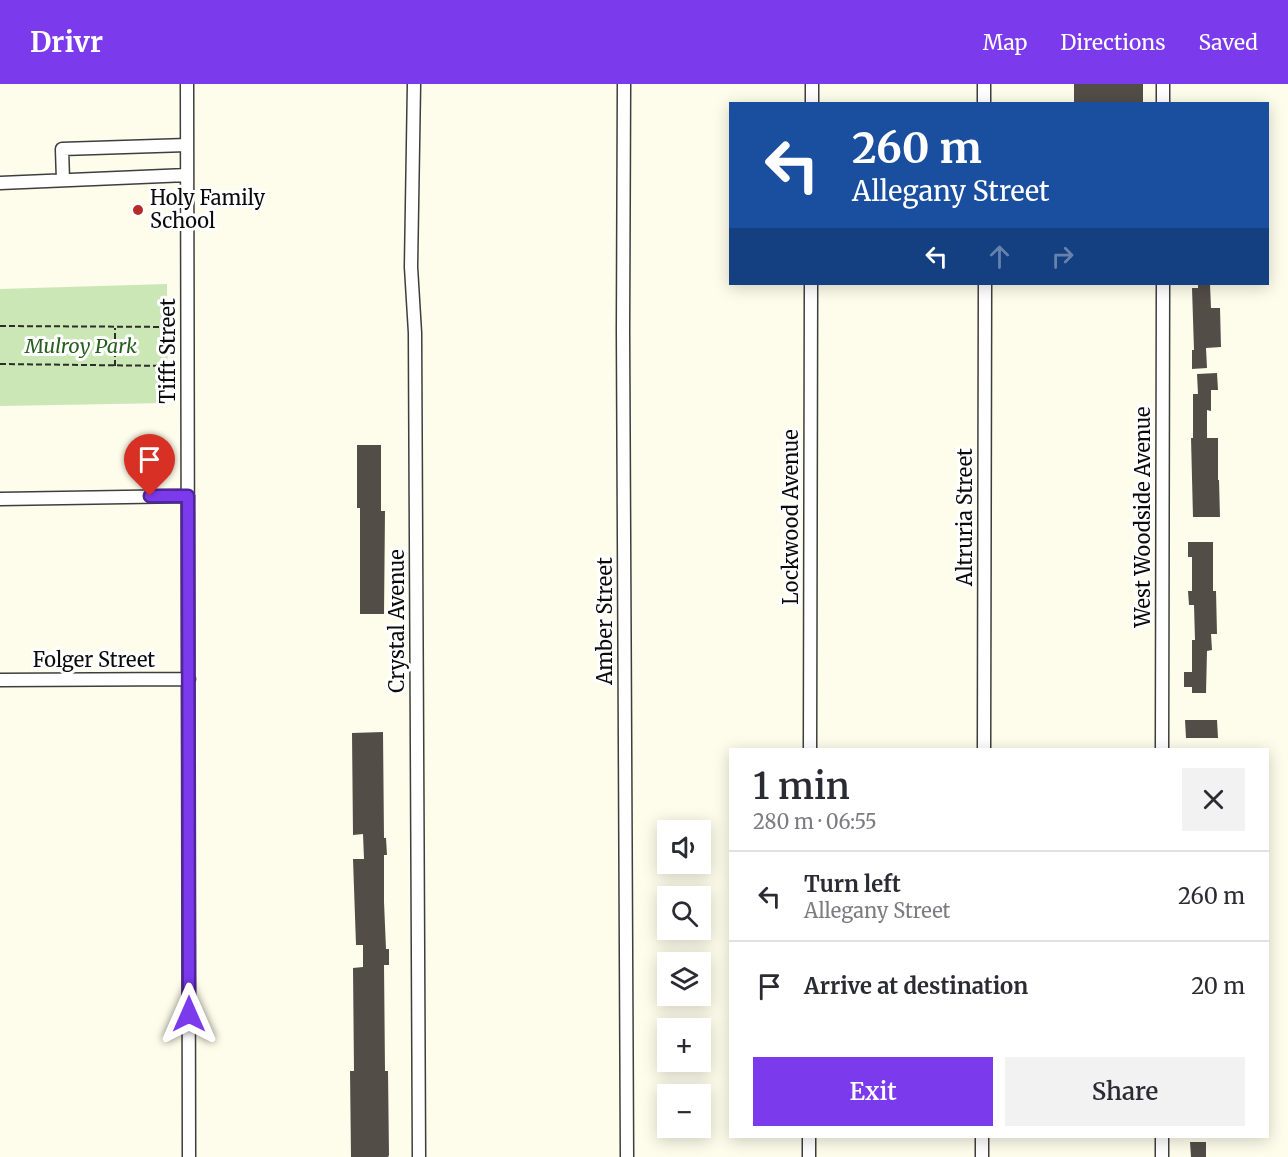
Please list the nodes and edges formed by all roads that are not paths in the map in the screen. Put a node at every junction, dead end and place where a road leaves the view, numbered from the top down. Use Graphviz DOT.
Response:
graph roads {
  1 [pos="187,84"];
  2 [pos="414,84"];
  3 [pos="624,84"];
  4 [pos="812,84"];
  5 [pos="984,84"];
  6 [pos="1163,84"];
  7 [pos="812,102"];
  8 [pos="984,102"];
  9 [pos="1163,102"];
  10 [pos="187,145"];
  11 [pos="187,175"];
  12 [pos="63,180"];
  13 [pos="0,183"];
  14 [pos="811,285"];
  15 [pos="985,285"];
  16 [pos="1162,285"];
  17 [pos="188,496"];
  18 [pos="0,499"];
  19 [pos="0,680"];
  20 [pos="189,680"];
  21 [pos="810,748"];
  22 [pos="984,748"];
  23 [pos="1162,748"];
  24 [pos="809,1138"];
  25 [pos="982,1138"];
  26 [pos="1162,1138"];
  27 [pos="189,1157"];
  28 [pos="419,1157"];
  29 [pos="627,1157"];
  30 [pos="809,1157"];
  31 [pos="982,1157"];
  32 [pos="1162,1157"];
  1 -- 10 [label="street, Tifft Street"];
  2 -- 28 [label="street, Crystal Avenue"];
  3 -- 29 [label="street, Amber Street"];
  4 -- 7 [label="street"];
  5 -- 8 [label="street"];
  6 -- 9 [label="street"];
  10 -- 11 [label="street, Tifft Street"];
  10 -- 12 [label="street"];
  11 -- 12 [label="street"];
  11 -- 17 [label="street, Tifft Street"];
  12 -- 13 [label="street"];
  14 -- 21 [label="street, Lockwood Avenue"];
  15 -- 22 [label="street, Altruria Street"];
  16 -- 23 [label="street, West Woodside Avenue"];
  17 -- 18 [label="street"];
  17 -- 20 [label="street, Tifft Street"];
  19 -- 20 [label="street, Folger Street"];
  20 -- 27 [label="street, Tifft Street"];
  24 -- 30 [label="street"];
  25 -- 31 [label="street"];
  26 -- 32 [label="street"];
}
